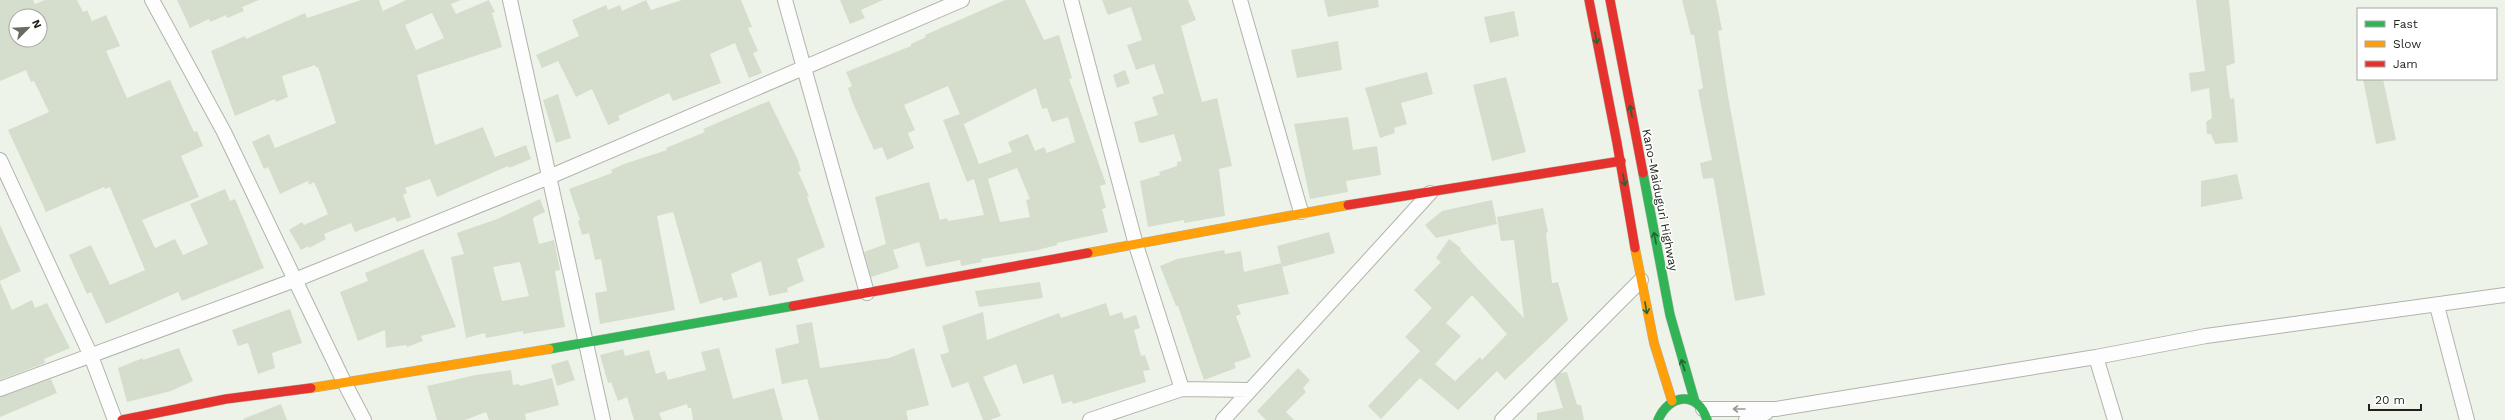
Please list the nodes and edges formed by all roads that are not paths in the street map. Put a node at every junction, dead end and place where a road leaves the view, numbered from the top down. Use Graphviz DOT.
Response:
graph roads {
  1 [pos="152,0"];
  2 [pos="510,0"];
  3 [pos="785,0"];
  4 [pos="962,0"];
  5 [pos="1071,0"];
  6 [pos="1240,0"];
  7 [pos="1589,0"];
  8 [pos="1610,0"];
  9 [pos="803,66"];
  10 [pos="0,160"];
  11 [pos="1621,161"];
  12 [pos="549,177"];
  13 [pos="1430,193"];
  14 [pos="1301,212"];
  15 [pos="1136,245"];
  16 [pos="295,280"];
  17 [pos="1641,280"];
  18 [pos="867,293"];
  19 [pos="2505,295"];
  20 [pos="2437,306"];
  21 [pos="586,344"];
  22 [pos="91,356"];
  23 [pos="2096,357"];
  24 [pos="345,384"];
  25 [pos="1182,389"];
  26 [pos="0,390"];
  27 [pos="1249,390"];
  28 [pos="1672,401"];
  29 [pos="1776,409"];
  30 [pos="1702,410"];
  31 [pos="115,420"];
  32 [pos="122,420"];
  33 [pos="364,420"];
  34 [pos="603,420"];
  35 [pos="1090,420"];
  36 [pos="1223,420"];
  37 [pos="1502,420"];
  38 [pos="1658,420"];
  39 [pos="1746,420"];
  40 [pos="2115,420"];
  41 [pos="2467,420"];
  1 -- 16 [label="street"];
  2 -- 12 [label="street"];
  3 -- 9 [label="street"];
  4 -- 9 [label="street"];
  5 -- 15 [label="street"];
  6 -- 14 [label="street"];
  7 -- 11 [label="main road, one-way"];
  30 -- 8 [label="main road, Kano-Maiduguri Highway, one-way"];
  9 -- 12 [label="street"];
  9 -- 18 [label="street"];
  10 -- 22 [label="street"];
  11 -- 13 [label="main road"];
  11 -- 17 [label="main road, one-way"];
  12 -- 16 [label="street"];
  12 -- 21 [label="street"];
  13 -- 14 [label="main road"];
  13 -- 27 [label="street"];
  14 -- 15 [label="main road"];
  15 -- 18 [label="main road"];
  15 -- 25 [label="street"];
  16 -- 22 [label="street"];
  16 -- 24 [label="street"];
  17 -- 28 [label="main road, one-way"];
  17 -- 37 [label="street"];
  18 -- 21 [label="main road"];
  19 -- 20 [label="street"];
  20 -- 23 [label="street"];
  20 -- 41 [label="street"];
  21 -- 24 [label="main road"];
  21 -- 34 [label="street"];
  22 -- 26 [label="street"];
  22 -- 31 [label="street"];
  23 -- 29 [label="street"];
  23 -- 40 [label="street"];
  24 -- 32 [label="main road"];
  24 -- 33 [label="street"];
  25 -- 27 [label="street"];
  25 -- 35 [label="street"];
  27 -- 36 [label="street"];
  28 -- 30 [label="main road"];
  28 -- 38 [label="main road"];
  29 -- 30 [label="street, one-way"];
  29 -- 39 [label="street"];
}
